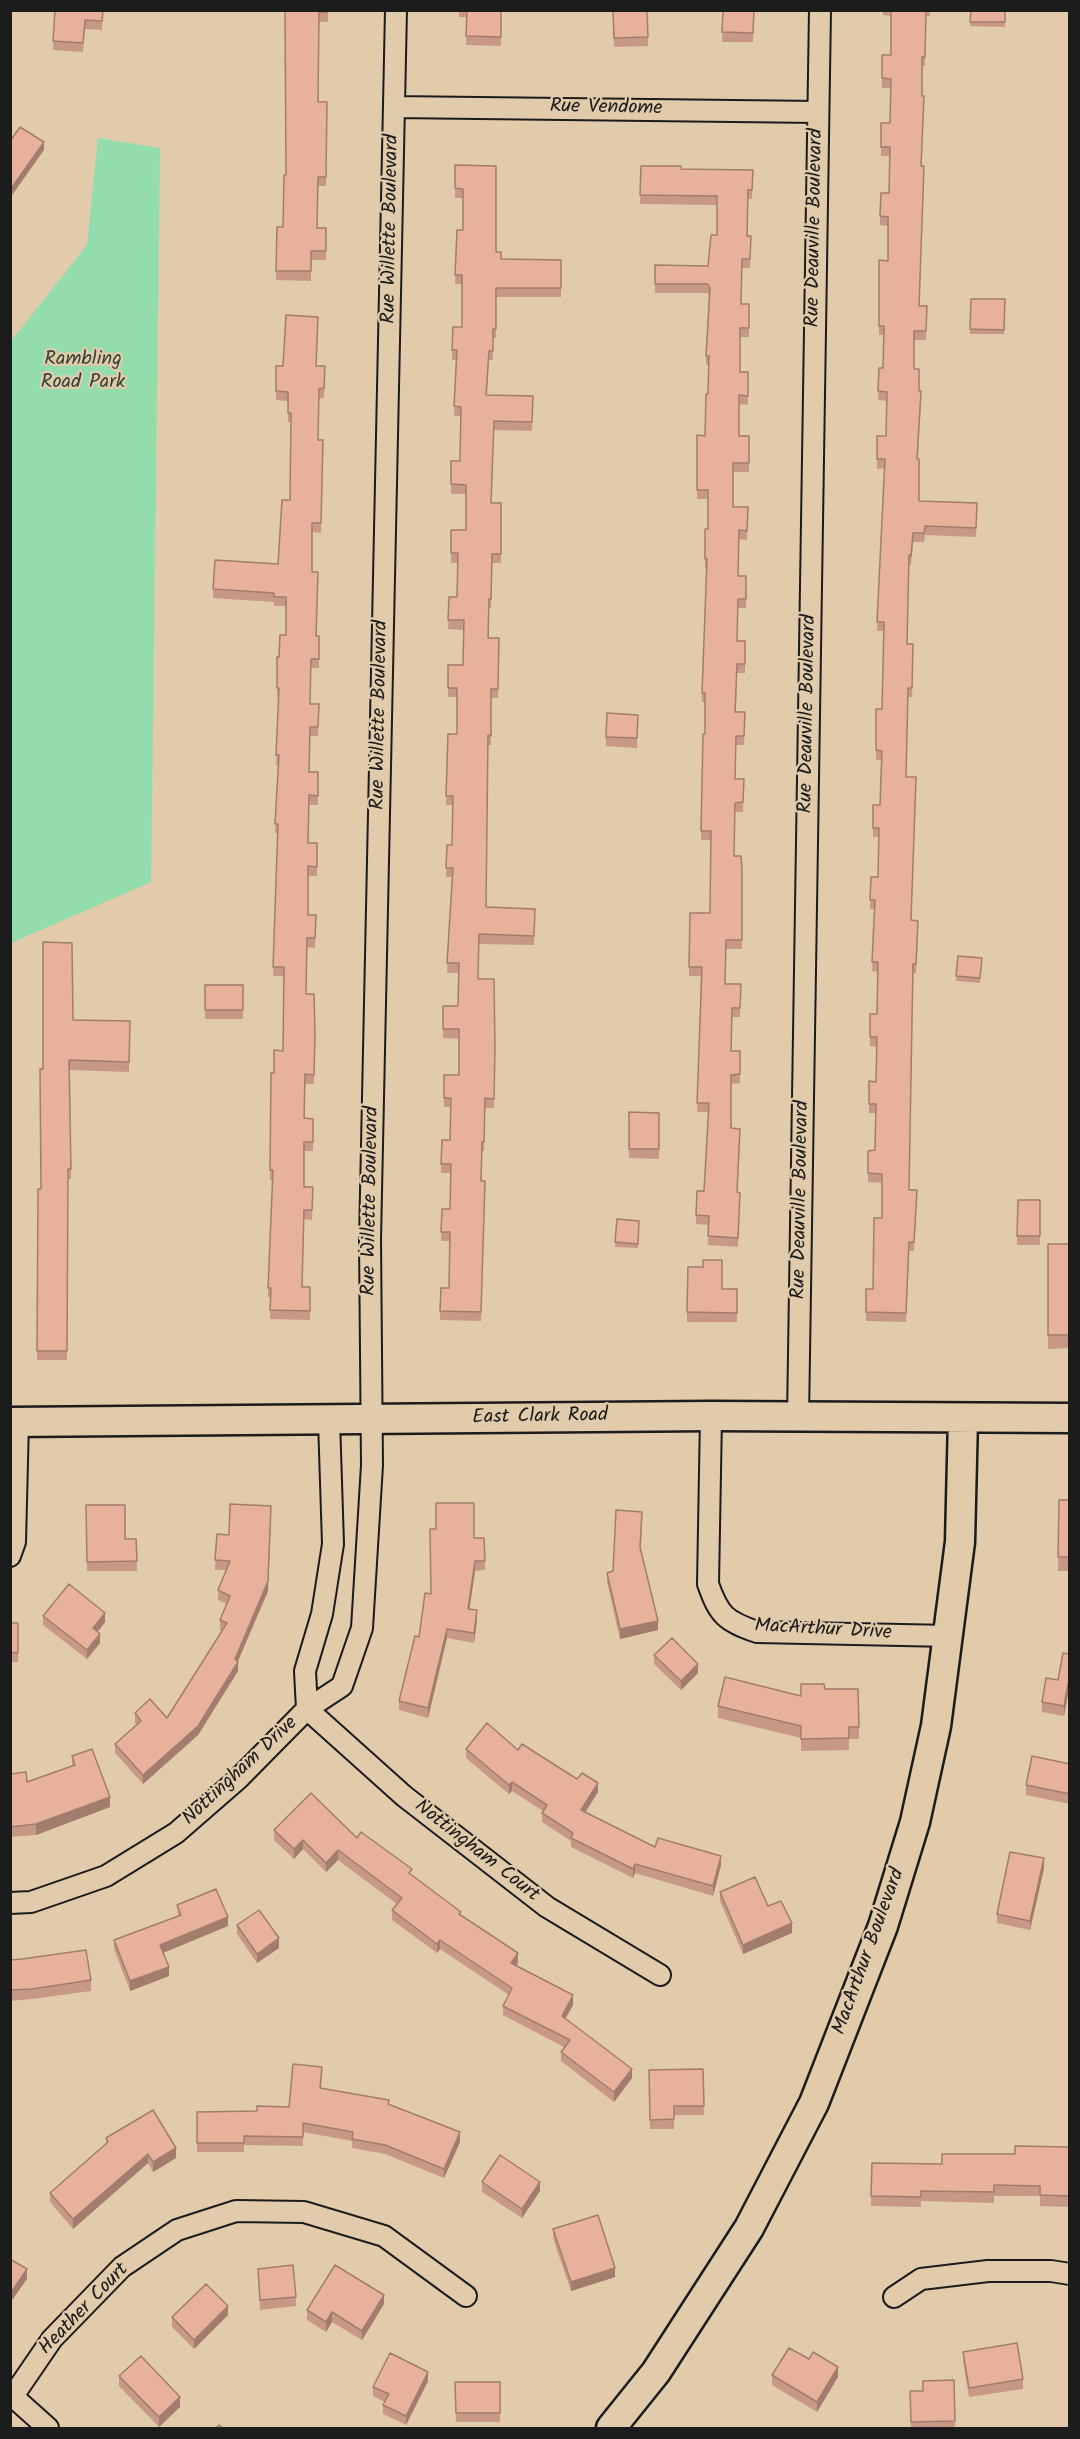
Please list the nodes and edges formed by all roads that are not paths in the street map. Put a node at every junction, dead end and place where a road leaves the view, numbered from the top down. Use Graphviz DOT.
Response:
graph roads {
  1 [pos="396,10"];
  2 [pos="820,10"];
  3 [pos="394,106"];
  4 [pos="818,112"];
  5 [pos="711,1416"];
  6 [pos="798,1418"];
  7 [pos="963,1418"];
  8 [pos="1070,1418"];
  9 [pos="372,1419"];
  10 [pos="329,1420"];
  11 [pos="14,1422"];
  12 [pos="10,1556"];
  13 [pos="950,1636"];
  14 [pos="307,1709"];
  15 [pos="10,1903"];
  16 [pos="660,1975"];
  17 [pos="1070,2274"];
  18 [pos="466,2296"];
  19 [pos="894,2297"];
  20 [pos="12,2395"];
  21 [pos="48,2428"];
  22 [pos="611,2428"];
  1 -- 3 [label="street, Rue Willette Boulevard"];
  2 -- 4 [label="street, Rue Deauville Boulevard"];
  3 -- 4 [label="street, Rue Vendome"];
  3 -- 9 [label="street, Rue Willette Boulevard"];
  4 -- 6 [label="street, Rue Deauville Boulevard"];
  5 -- 6 [label="street, East Clark Road"];
  5 -- 9 [label="street, East Clark Road"];
  5 -- 13 [label="street, MacArthur Drive"];
  6 -- 7 [label="street, East Clark Road"];
  7 -- 8 [label="street, East Clark Road"];
  7 -- 13 [label="street, MacArthur Boulevard"];
  9 -- 10 [label="street, East Clark Road"];
  9 -- 14 [label="street, Nottingham Drive"];
  10 -- 11 [label="street, East Clark Road"];
  10 -- 14 [label="street, Nottingham Drive"];
  11 -- 12 [label="street"];
  13 -- 22 [label="street, MacArthur Boulevard"];
  14 -- 15 [label="street, Nottingham Drive"];
  14 -- 16 [label="street, Nottingham Court"];
  17 -- 19 [label="street"];
  18 -- 20 [label="street, Heather Court"];
  20 -- 21 [label="street"];
}
